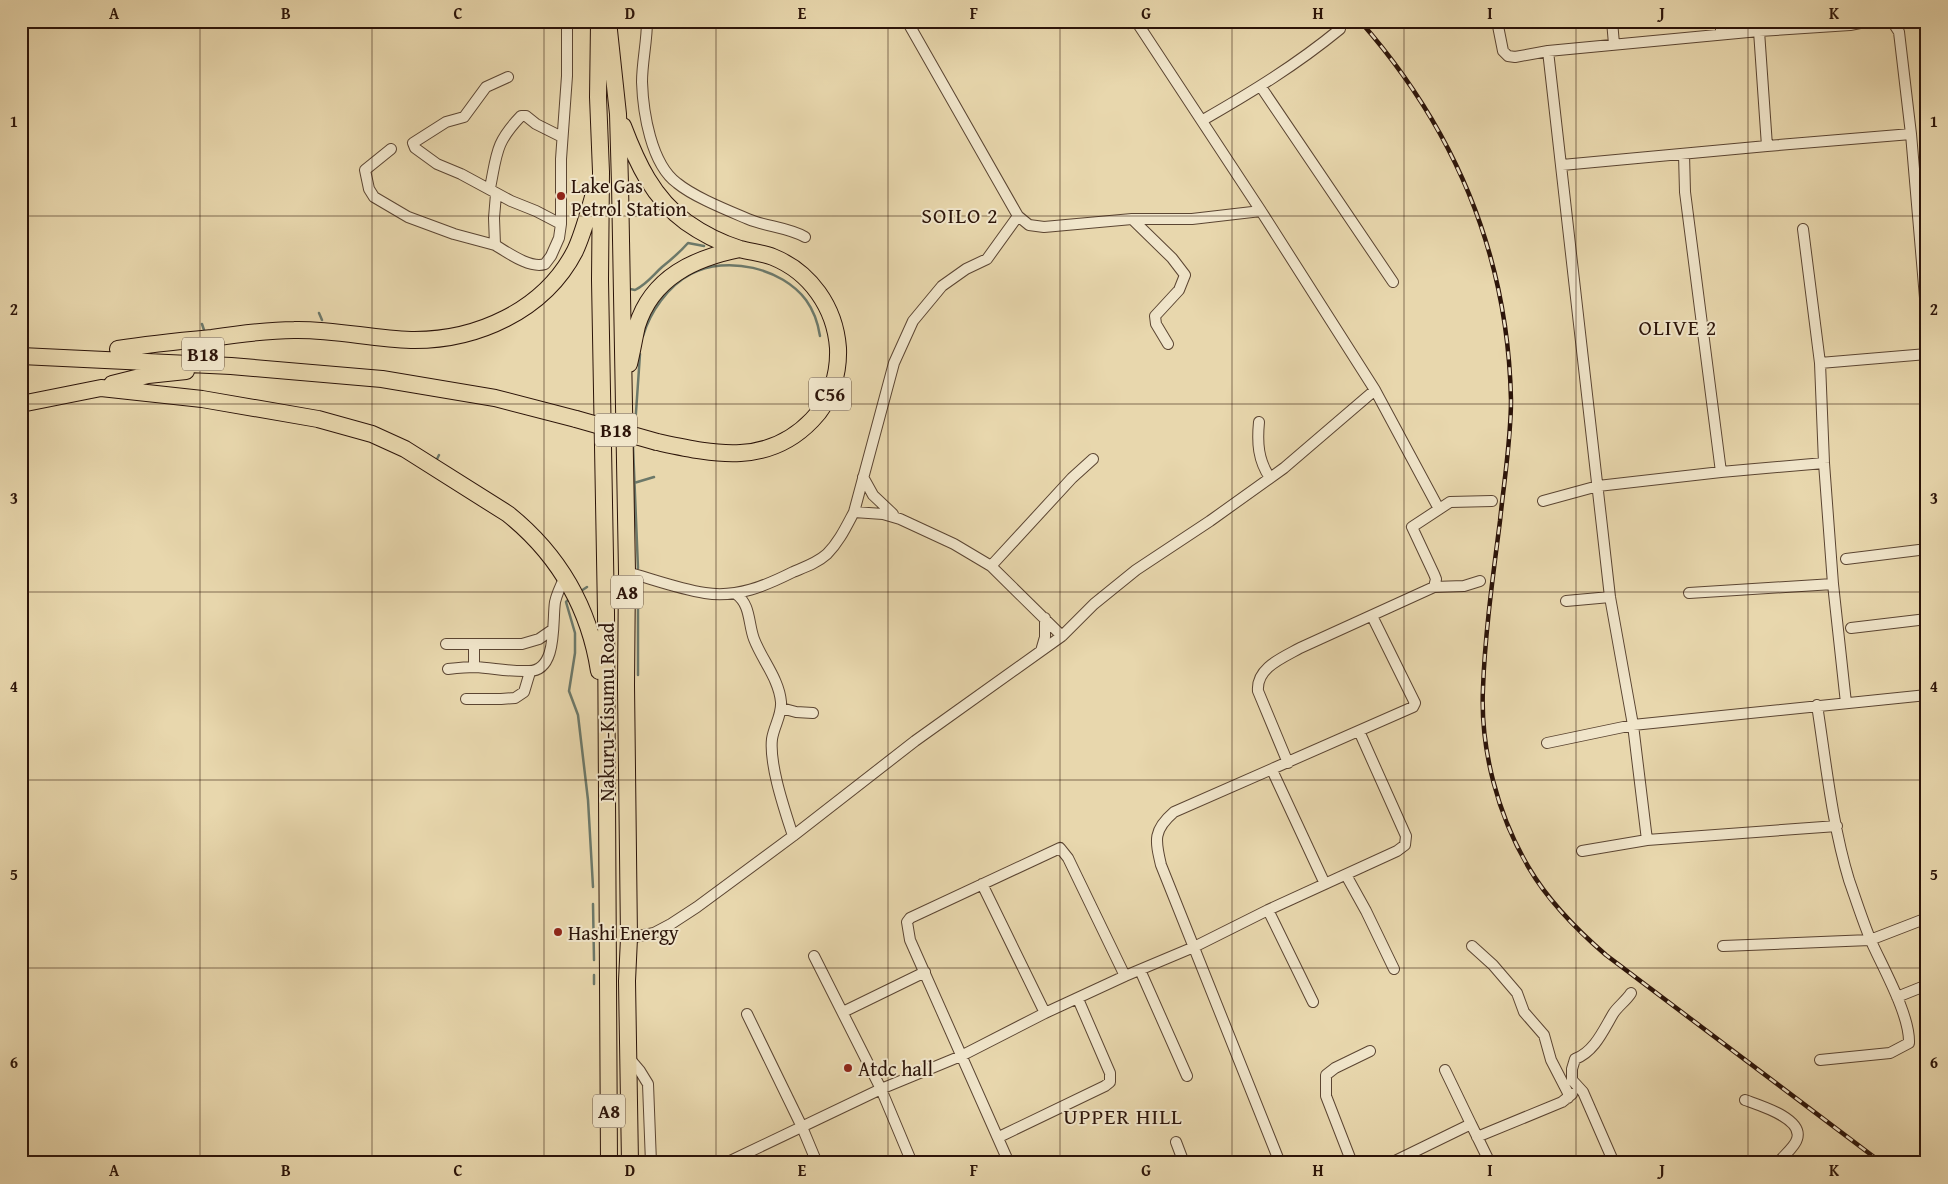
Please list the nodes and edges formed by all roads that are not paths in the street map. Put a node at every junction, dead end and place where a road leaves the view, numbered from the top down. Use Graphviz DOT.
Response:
graph roads {
  1 [pos="566,21"];
  2 [pos="599,21"];
  3 [pos="608,21"];
  4 [pos="647,21"];
  5 [pos="907,21"];
  6 [pos="1136,21"];
  7 [pos="1496,21"];
  8 [pos="1612,21"];
  9 [pos="1721,21"];
  10 [pos="1870,21"];
  11 [pos="1892,21"];
  12 [pos="1850,23"];
  13 [pos="1340,29"];
  14 [pos="1759,31"];
  15 [pos="1721,34"];
  16 [pos="1614,44"];
  17 [pos="1548,51"];
  18 [pos="508,77"];
  19 [pos="1261,87"];
  20 [pos="618,114"];
  21 [pos="1203,120"];
  22 [pos="1910,134"];
  23 [pos="562,137"];
  24 [pos="1767,146"];
  25 [pos="391,149"];
  26 [pos="1684,154"];
  27 [pos="1562,165"];
  28 [pos="601,172"];
  29 [pos="493,191"];
  30 [pos="1261,210"];
  31 [pos="1018,216"];
  32 [pos="1132,219"];
  33 [pos="561,224"];
  34 [pos="1803,229"];
  35 [pos="805,237"];
  36 [pos="495,245"];
  37 [pos="1924,246"];
  38 [pos="740,249"];
  39 [pos="1393,282"];
  40 [pos="1927,322"];
  41 [pos="1168,344"];
  42 [pos="21,347"];
  43 [pos="118,349"];
  44 [pos="1927,354"];
  45 [pos="21,356"];
  46 [pos="1820,363"];
  47 [pos="231,366"];
  48 [pos="382,379"];
  49 [pos="623,381"];
  50 [pos="101,388"];
  51 [pos="1375,390"];
  52 [pos="21,404"];
  53 [pos="1259,422"];
  54 [pos="657,442"];
  55 [pos="1093,459"];
  56 [pos="1824,463"];
  57 [pos="1721,472"];
  58 [pos="863,477"];
  59 [pos="1270,478"];
  60 [pos="1598,486"];
  61 [pos="1492,501"];
  62 [pos="1543,501"];
  63 [pos="1439,509"];
  64 [pos="854,512"];
  65 [pos="900,519"];
  66 [pos="1927,549"];
  67 [pos="1846,559"];
  68 [pos="991,566"];
  69 [pos="627,572"];
  70 [pos="565,577"];
  71 [pos="1480,581"];
  72 [pos="1833,584"];
  73 [pos="1434,587"];
  74 [pos="1689,593"];
  75 [pos="736,594"];
  76 [pos="1610,597"];
  77 [pos="1566,601"];
  78 [pos="1372,616"];
  79 [pos="1045,618"];
  80 [pos="1927,620"];
  81 [pos="1851,628"];
  82 [pos="552,630"];
  83 [pos="1062,636"];
  84 [pos="446,644"];
  85 [pos="474,644"];
  86 [pos="1040,652"];
  87 [pos="474,667"];
  88 [pos="448,669"];
  89 [pos="530,672"];
  90 [pos="1927,695"];
  91 [pos="466,699"];
  92 [pos="1846,703"];
  93 [pos="1817,705"];
  94 [pos="606,708"];
  95 [pos="781,708"];
  96 [pos="813,713"];
  97 [pos="1633,724"];
  98 [pos="1359,731"];
  99 [pos="1547,743"];
  100 [pos="1288,763"];
  101 [pos="1272,770"];
  102 [pos="1837,826"];
  103 [pos="793,836"];
  104 [pos="1647,840"];
  105 [pos="1582,851"];
  106 [pos="1346,875"];
  107 [pos="982,884"];
  108 [pos="1325,884"];
  109 [pos="1268,910"];
  110 [pos="1927,918"];
  111 [pos="629,938"];
  112 [pos="1870,940"];
  113 [pos="1472,946"];
  114 [pos="1723,946"];
  115 [pos="1194,947"];
  116 [pos="814,956"];
  117 [pos="1394,969"];
  118 [pos="1140,970"];
  119 [pos="925,972"];
  120 [pos="1125,976"];
  121 [pos="1927,985"];
  122 [pos="1631,993"];
  123 [pos="1897,997"];
  124 [pos="1078,999"];
  125 [pos="1313,1002"];
  126 [pos="843,1012"];
  127 [pos="1045,1013"];
  128 [pos="747,1014"];
  129 [pos="1370,1051"];
  130 [pos="961,1056"];
  131 [pos="629,1058"];
  132 [pos="1820,1060"];
  133 [pos="1445,1070"];
  134 [pos="1187,1076"];
  135 [pos="1577,1086"];
  136 [pos="881,1089"];
  137 [pos="1568,1098"];
  138 [pos="1745,1100"];
  139 [pos="1471,1124"];
  140 [pos="802,1127"];
  141 [pos="999,1137"];
  142 [pos="1478,1137"];
  143 [pos="1176,1142"];
  144 [pos="609,1163"];
  145 [pos="630,1163"];
  146 [pos="651,1163"];
  147 [pos="726,1163"];
  148 [pos="817,1163"];
  149 [pos="912,1163"];
  150 [pos="1009,1163"];
  151 [pos="1184,1163"];
  152 [pos="1280,1163"];
  153 [pos="1352,1163"];
  154 [pos="1391,1163"];
  155 [pos="1490,1163"];
  156 [pos="1614,1163"];
  157 [pos="1778,1163"];
  1 -- 23 [label="street"];
  2 -- 28 [label="highway, Nakuru-Kisumu Road / A8"];
  3 -- 20 [label="highway, Nakuru-Kisumu Road / A8"];
  4 -- 35 [label="street"];
  5 -- 31 [label="street"];
  6 -- 21 [label="street"];
  7 -- 17 [label="street"];
  8 -- 16 [label="street"];
  9 -- 15 [label="street"];
  10 -- 12 [label="street"];
  11 -- 22 [label="street"];
  12 -- 14 [label="street"];
  13 -- 19 [label="street"];
  14 -- 15 [label="street"];
  14 -- 24 [label="street"];
  15 -- 16 [label="street"];
  16 -- 17 [label="street"];
  17 -- 27 [label="street"];
  18 -- 29 [label="street"];
  19 -- 21 [label="street"];
  19 -- 39 [label="street"];
  20 -- 38 [label="highway"];
  20 -- 49 [label="highway, Nakuru-Kisumu Road / A8"];
  21 -- 30 [label="street"];
  22 -- 24 [label="street"];
  22 -- 37 [label="street"];
  23 -- 29 [label="street"];
  23 -- 33 [label="street"];
  24 -- 26 [label="street"];
  25 -- 36 [label="street"];
  26 -- 27 [label="street"];
  26 -- 57 [label="street"];
  27 -- 60 [label="street"];
  28 -- 43 [label="highway"];
  28 -- 94 [label="highway, Nakuru-Kisumu Road / A8"];
  29 -- 33 [label="street"];
  29 -- 36 [label="street"];
  30 -- 32 [label="street"];
  30 -- 51 [label="street"];
  31 -- 32 [label="street"];
  31 -- 58 [label="street"];
  32 -- 41 [label="street"];
  33 -- 36 [label="street"];
  34 -- 46 [label="street"];
  37 -- 40 [label="street"];
  38 -- 49 [label="highway"];
  38 -- 54 [label="highway, C56"];
  42 -- 43 [label="highway, B18"];
  43 -- 48 [label="highway, B18"];
  44 -- 46 [label="street"];
  45 -- 47 [label="highway, B18"];
  46 -- 56 [label="street"];
  47 -- 48 [label="highway, B18"];
  47 -- 50 [label="highway"];
  48 -- 54 [label="highway, B18, bridge"];
  49 -- 69 [label="highway, Nakuru-Kisumu Road / A8"];
  50 -- 52 [label="highway"];
  50 -- 70 [label="highway"];
  51 -- 59 [label="street"];
  51 -- 63 [label="street"];
  53 -- 59 [label="street"];
  55 -- 68 [label="street"];
  56 -- 57 [label="street"];
  56 -- 72 [label="street"];
  57 -- 60 [label="street"];
  58 -- 64 [label="street"];
  58 -- 65 [label="street"];
  59 -- 83 [label="street"];
  60 -- 62 [label="street"];
  60 -- 76 [label="street"];
  61 -- 63 [label="street"];
  63 -- 73 [label="street"];
  64 -- 65 [label="street"];
  64 -- 75 [label="street"];
  65 -- 68 [label="street"];
  66 -- 67 [label="street"];
  68 -- 79 [label="street"];
  69 -- 75 [label="street"];
  69 -- 111 [label="highway, Nakuru-Kisumu Road / A8"];
  70 -- 82 [label="street"];
  70 -- 94 [label="highway"];
  71 -- 73 [label="street"];
  72 -- 74 [label="street"];
  72 -- 92 [label="street"];
  73 -- 78 [label="street"];
  75 -- 95 [label="street"];
  76 -- 77 [label="street"];
  76 -- 97 [label="street"];
  78 -- 98 [label="street"];
  78 -- 100 [label="street"];
  79 -- 83 [label="street"];
  79 -- 86 [label="street"];
  80 -- 81 [label="street"];
  82 -- 85 [label="street"];
  82 -- 89 [label="street"];
  83 -- 86 [label="street"];
  84 -- 85 [label="street"];
  85 -- 87 [label="street"];
  86 -- 103 [label="street"];
  87 -- 88 [label="street"];
  87 -- 89 [label="street"];
  89 -- 91 [label="street"];
  90 -- 92 [label="street"];
  92 -- 93 [label="street"];
  93 -- 97 [label="street"];
  93 -- 102 [label="street"];
  94 -- 144 [label="highway, Nakuru-Kisumu Road / A8"];
  95 -- 96 [label="street"];
  95 -- 103 [label="street"];
  97 -- 99 [label="street"];
  97 -- 104 [label="street"];
  98 -- 100 [label="street"];
  98 -- 106 [label="street"];
  100 -- 101 [label="street"];
  101 -- 108 [label="street"];
  101 -- 115 [label="street"];
  102 -- 104 [label="street"];
  102 -- 112 [label="street"];
  103 -- 111 [label="street"];
  104 -- 105 [label="street"];
  106 -- 108 [label="street"];
  106 -- 117 [label="street"];
  107 -- 119 [label="street"];
  107 -- 120 [label="street"];
  107 -- 127 [label="street"];
  108 -- 109 [label="street"];
  109 -- 115 [label="street"];
  109 -- 125 [label="street"];
  110 -- 112 [label="street"];
  111 -- 131 [label="highway, Nakuru-Kisumu Road / A8"];
  112 -- 114 [label="street"];
  112 -- 123 [label="street"];
  113 -- 137 [label="street"];
  115 -- 118 [label="street"];
  115 -- 152 [label="street"];
  116 -- 126 [label="street"];
  118 -- 120 [label="street"];
  118 -- 134 [label="street"];
  119 -- 126 [label="street"];
  119 -- 130 [label="street"];
  120 -- 124 [label="street"];
  121 -- 123 [label="street"];
  122 -- 135 [label="street"];
  123 -- 132 [label="street"];
  124 -- 127 [label="street"];
  124 -- 141 [label="street"];
  126 -- 136 [label="street"];
  127 -- 130 [label="street"];
  128 -- 140 [label="street"];
  129 -- 153 [label="street"];
  130 -- 136 [label="street"];
  130 -- 141 [label="street"];
  131 -- 145 [label="highway, Nakuru-Kisumu Road / A8"];
  131 -- 146 [label="street"];
  133 -- 139 [label="street"];
  135 -- 137 [label="street"];
  135 -- 156 [label="street"];
  136 -- 140 [label="street"];
  136 -- 149 [label="street"];
  137 -- 142 [label="street"];
  138 -- 157 [label="street"];
  139 -- 142 [label="street"];
  139 -- 154 [label="street"];
  140 -- 147 [label="street"];
  140 -- 148 [label="street"];
  141 -- 150 [label="street"];
  142 -- 155 [label="street"];
  143 -- 151 [label="street"];
}
